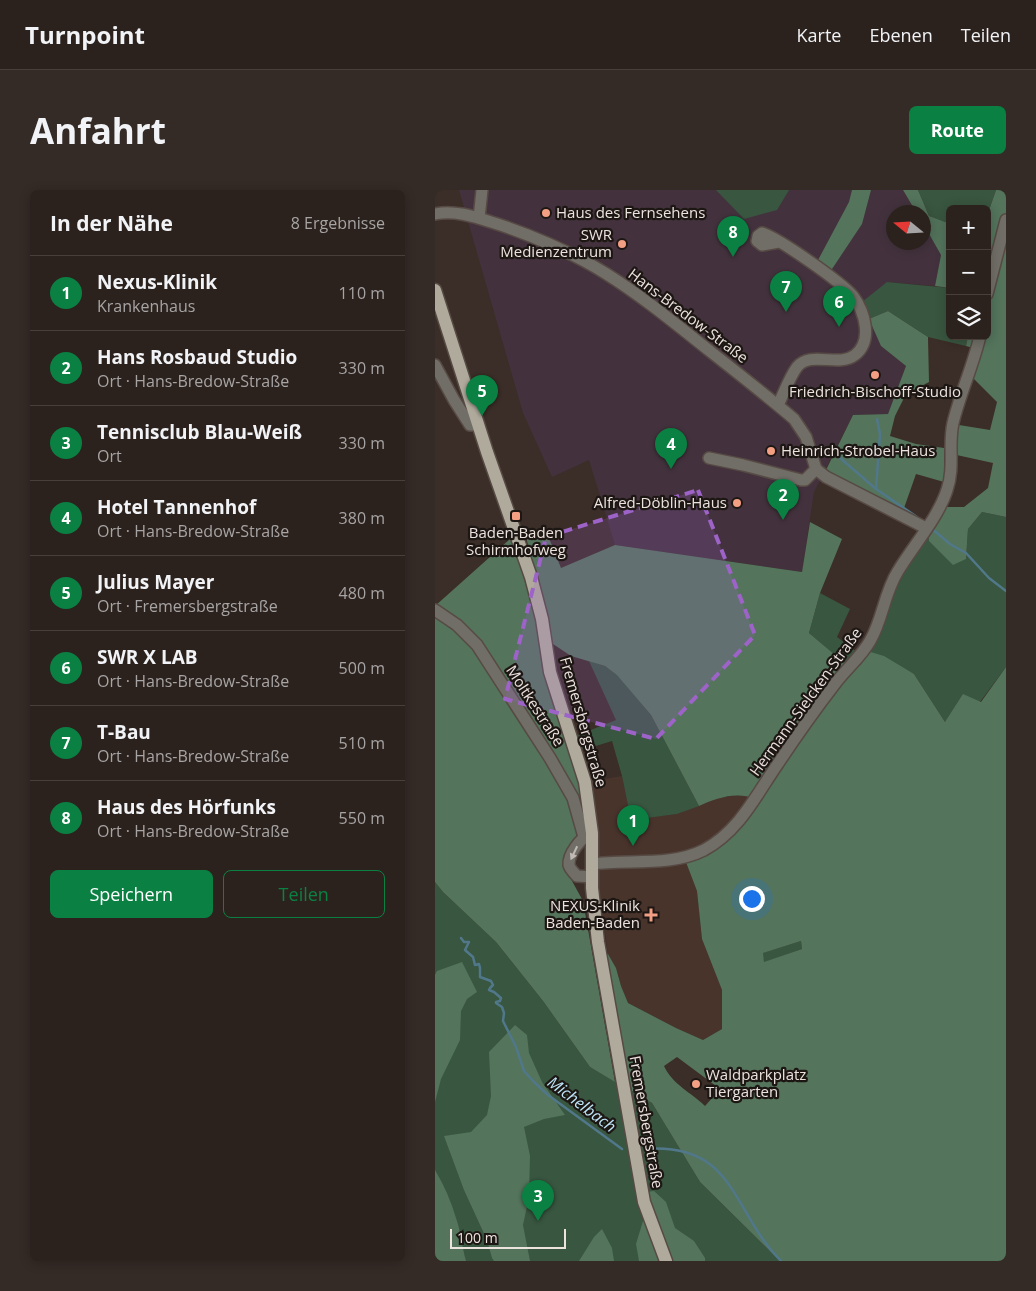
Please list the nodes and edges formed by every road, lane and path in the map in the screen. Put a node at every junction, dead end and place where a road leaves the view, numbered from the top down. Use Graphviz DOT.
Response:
graph roads {
  1 [pos="482,190"];
  2 [pos="435,214"];
  3 [pos="479,218"];
  4 [pos="1006,220"];
  5 [pos="779,242"];
  6 [pos="991,278"];
  7 [pos="435,290"];
  8 [pos="979,340"];
  9 [pos="435,365"];
  10 [pos="778,405"];
  11 [pos="478,425"];
  12 [pos="709,458"];
  13 [pos="816,469"];
  14 [pos="927,526"];
  15 [pos="435,610"];
  16 [pos="588,835"];
  17 [pos="592,870"];
  18 [pos="666,1261"];
  1 -- 3 [label="street"];
  2 -- 3 [label="street, Hans-Bredow-Straße"];
  3 -- 10 [label="street, Hans-Bredow-Straße"];
  4 -- 6 [label="street"];
  5 -- 10 [label="street"];
  7 -- 11 [label="main road, Fremersbergstraße"];
  8 -- 14 [label="street, Hermann-Sielcken-Straße"];
  9 -- 11 [label="street"];
  10 -- 13 [label="street, Hans-Bredow-Straße"];
  11 -- 16 [label="main road, Fremersbergstraße"];
  12 -- 13 [label="street"];
  13 -- 14 [label="street"];
  14 -- 17 [label="street, Hermann-Sielcken-Straße"];
  15 -- 16 [label="street, Moltkestraße"];
  16 -- 17 [label="main road, Fremersbergstraße"];
  16 -- 17 [label="street, one-way"];
  17 -- 18 [label="main road, Fremersbergstraße"];
}
